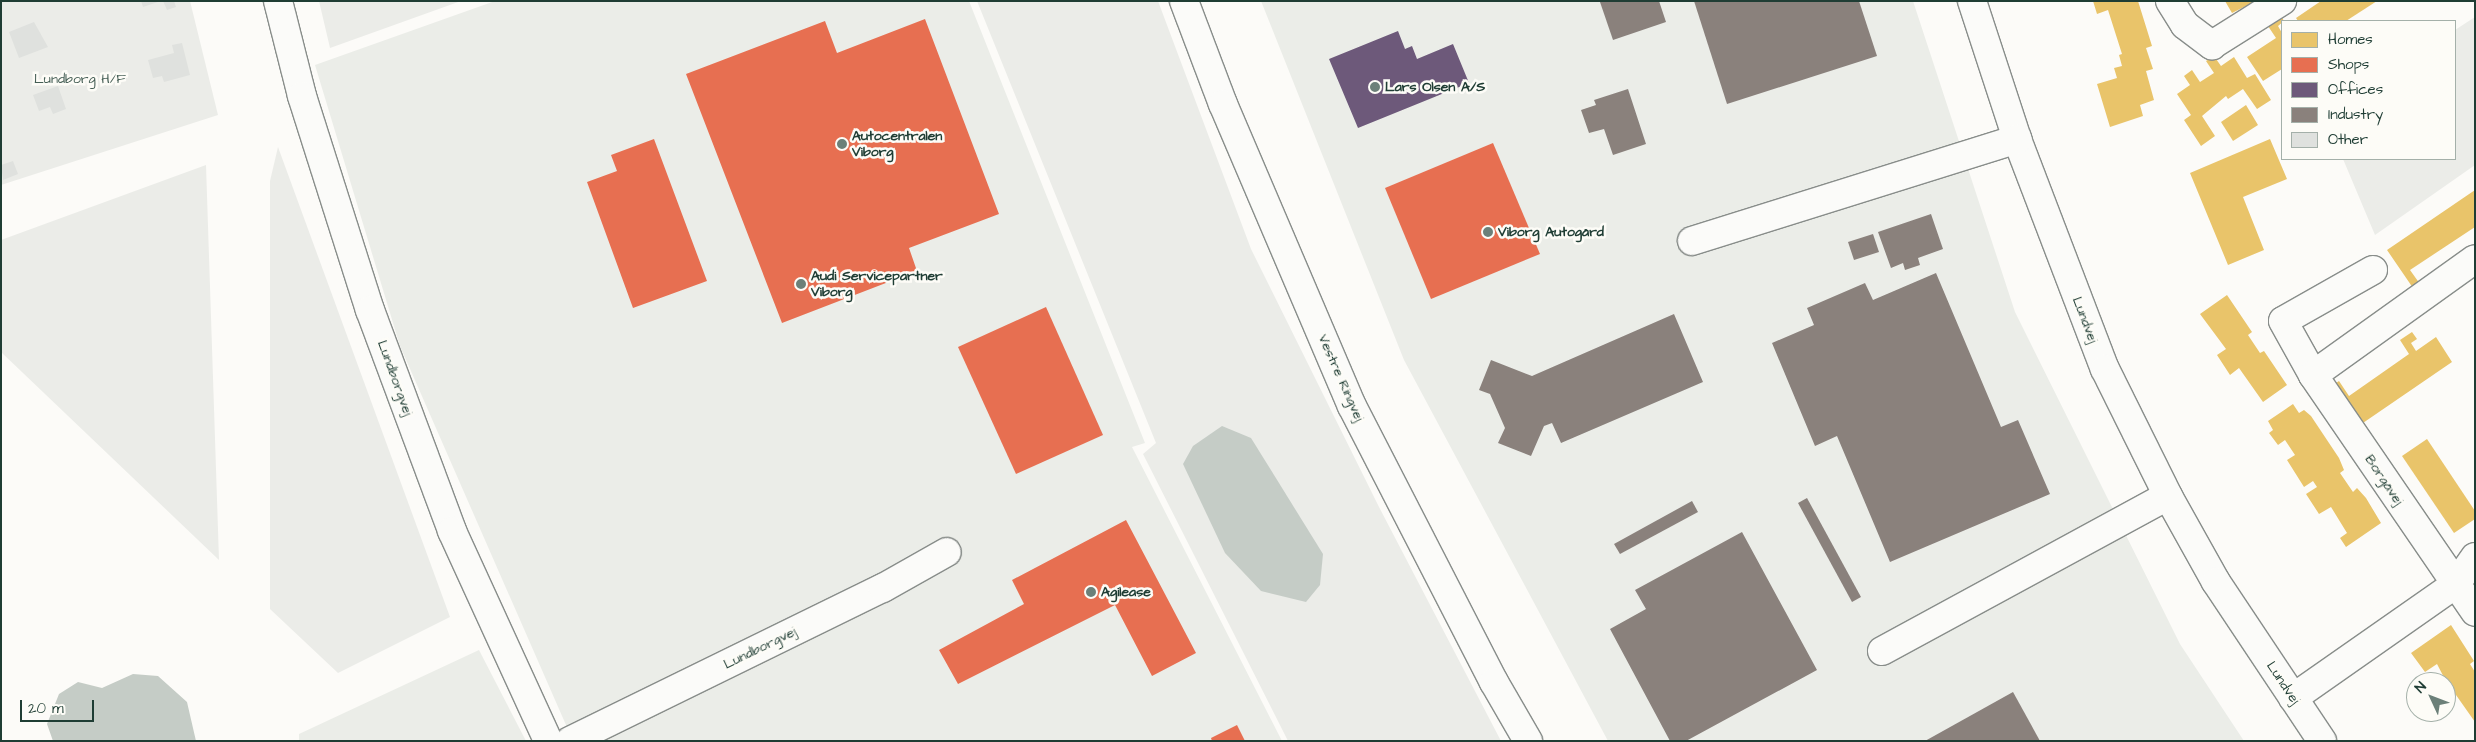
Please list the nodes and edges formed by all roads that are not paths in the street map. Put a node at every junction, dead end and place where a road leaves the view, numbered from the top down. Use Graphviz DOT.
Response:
graph roads {
  1 [pos="278,1"];
  2 [pos="1184,1"];
  3 [pos="1972,1"];
  4 [pos="2170,1"];
  5 [pos="2282,1"];
  6 [pos="2017,139"];
  7 [pos="1692,241"];
  8 [pos="2475,259"];
  9 [pos="2374,270"];
  10 [pos="2313,375"];
  11 [pos="2168,496"];
  12 [pos="948,552"];
  13 [pos="2475,557"];
  14 [pos="2456,584"];
  15 [pos="2475,612"];
  16 [pos="1882,651"];
  17 [pos="2292,698"];
  18 [pos="548,741"];
  19 [pos="570,741"];
  20 [pos="1528,741"];
  21 [pos="2322,741"];
  1 -- 18 [label="street, Lundborgvej"];
  2 -- 20 [label="street, Vestre Ringvej"];
  3 -- 6 [label="street, Lundvej"];
  4 -- 5 [label="street"];
  6 -- 7 [label="street"];
  6 -- 11 [label="street, Lundvej"];
  8 -- 10 [label="street"];
  9 -- 10 [label="street, Borgåvej"];
  10 -- 14 [label="street, Borgåvej"];
  11 -- 16 [label="street"];
  11 -- 17 [label="street, Lundvej"];
  12 -- 19 [label="street, Lundborgvej"];
  13 -- 14 [label="street"];
  14 -- 15 [label="street, Borgåvej"];
  14 -- 17 [label="street"];
  17 -- 21 [label="street, Lundvej"];
}
